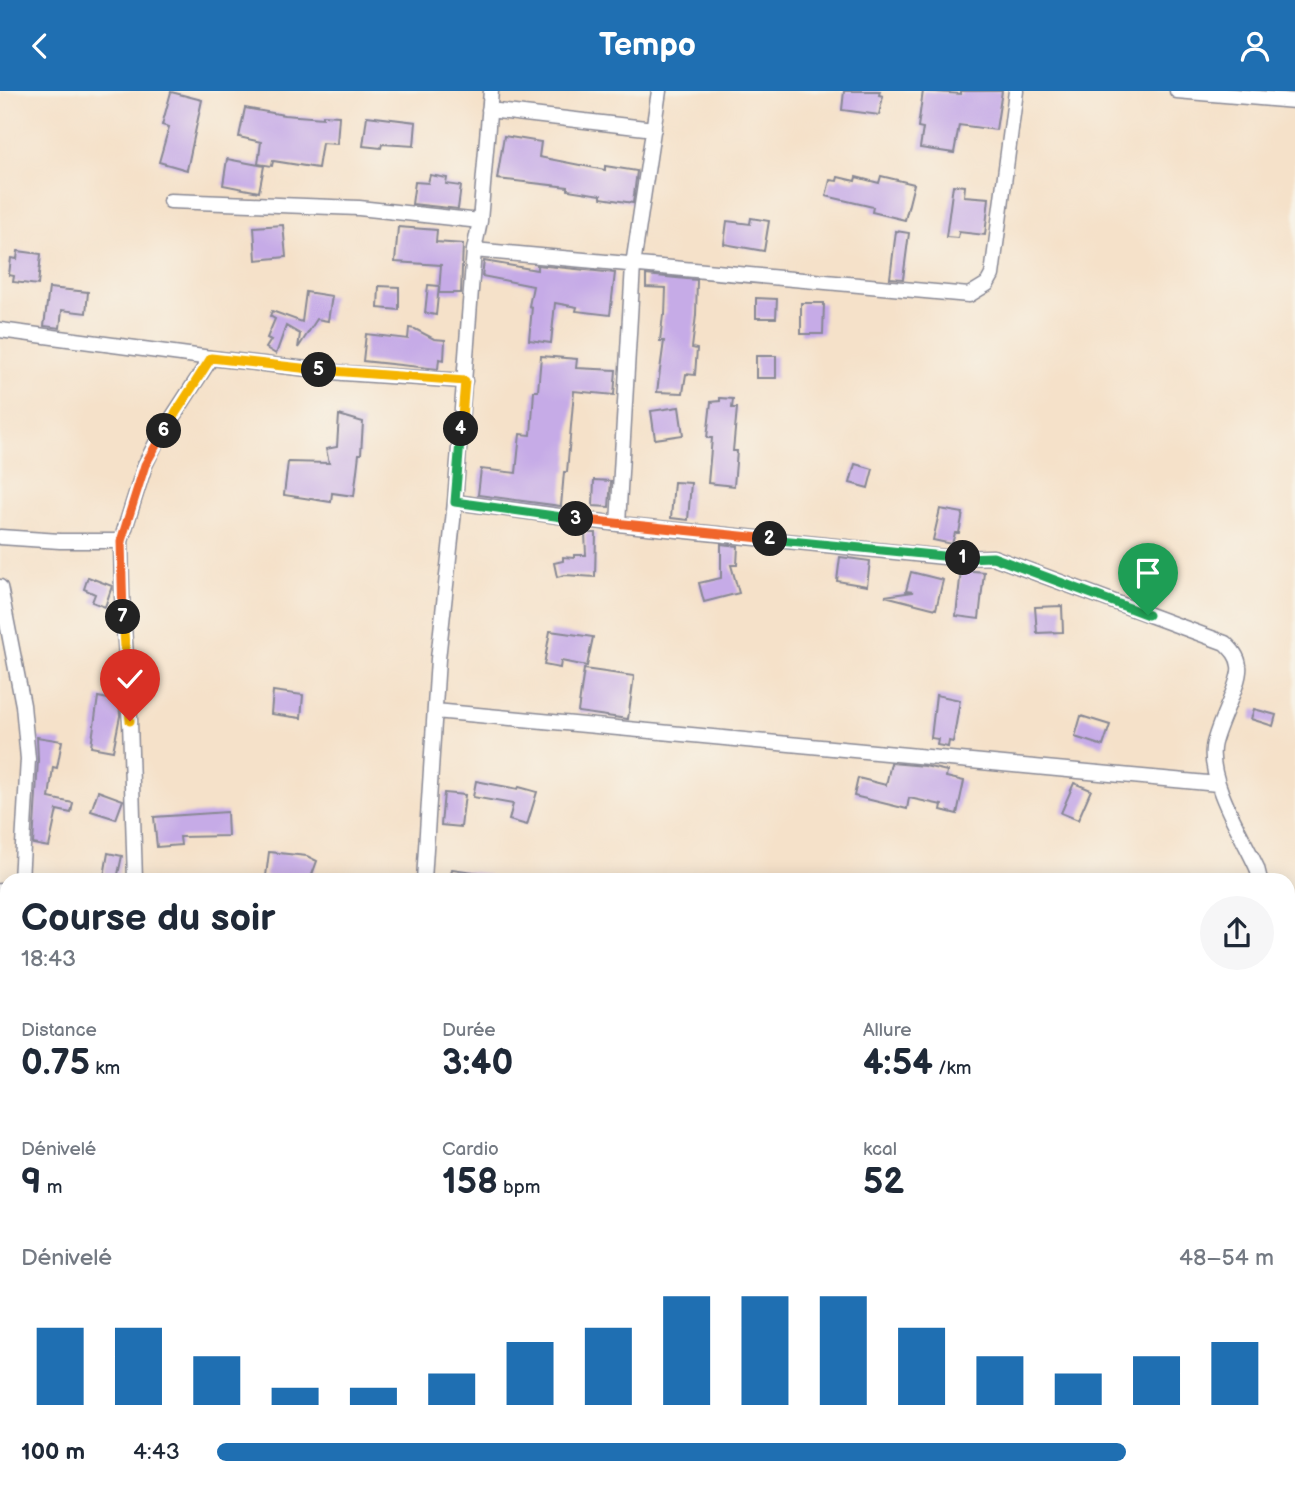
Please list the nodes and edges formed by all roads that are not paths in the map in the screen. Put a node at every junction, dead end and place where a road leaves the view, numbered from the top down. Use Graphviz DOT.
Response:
graph roads {
  1 [pos="491,91"];
  2 [pos="659,91"];
  3 [pos="1016,91"];
  4 [pos="1177,91"];
  5 [pos="1295,101"];
  6 [pos="489,110"];
  7 [pos="654,129"];
  8 [pos="170,201"];
  9 [pos="480,221"];
  10 [pos="474,250"];
  11 [pos="633,265"];
  12 [pos="0,330"];
  13 [pos="211,358"];
  14 [pos="465,381"];
  15 [pos="455,502"];
  16 [pos="618,524"];
  17 [pos="0,537"];
  18 [pos="121,541"];
  19 [pos="0,587"];
  20 [pos="435,711"];
  21 [pos="1218,784"];
  22 [pos="21,873"];
  23 [pos="135,873"];
  24 [pos="424,873"];
  25 [pos="1258,873"];
  1 -- 6 [label="street"];
  2 -- 7 [label="street"];
  3 -- 11 [label="street"];
  4 -- 5 [label="street"];
  6 -- 7 [label="street"];
  6 -- 9 [label="street"];
  7 -- 11 [label="street"];
  8 -- 9 [label="street"];
  9 -- 10 [label="street"];
  10 -- 11 [label="street"];
  10 -- 14 [label="street"];
  11 -- 16 [label="street"];
  12 -- 13 [label="street"];
  13 -- 14 [label="street"];
  13 -- 18 [label="street"];
  14 -- 15 [label="street"];
  15 -- 16 [label="street"];
  15 -- 20 [label="street"];
  16 -- 21 [label="street"];
  17 -- 18 [label="street"];
  18 -- 23 [label="street"];
  19 -- 22 [label="street"];
  20 -- 21 [label="street"];
  20 -- 24 [label="street"];
  21 -- 25 [label="street"];
}
